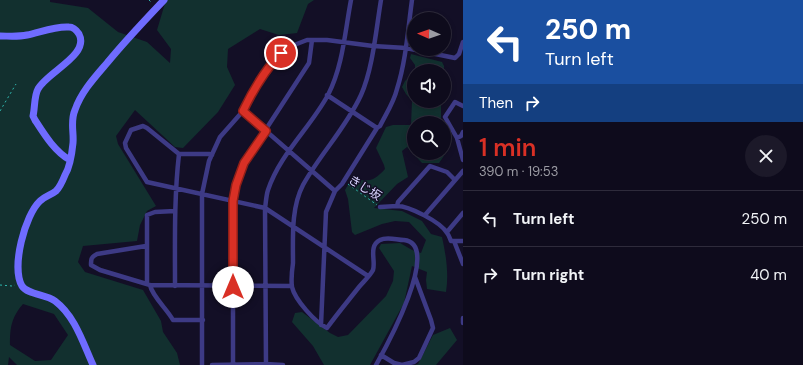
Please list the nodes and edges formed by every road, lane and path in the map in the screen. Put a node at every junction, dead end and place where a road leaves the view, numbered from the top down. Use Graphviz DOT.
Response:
graph roads {
  1 [pos="164,0"];
  2 [pos="351,0"];
  3 [pos="381,0"];
  4 [pos="412,0"];
  5 [pos="0,36"];
  6 [pos="312,40"];
  7 [pos="343,42"];
  8 [pos="463,42"];
  9 [pos="373,46"];
  10 [pos="406,48"];
  11 [pos="16,84"];
  12 [pos="327,95"];
  13 [pos="463,106"];
  14 [pos="0,111"];
  15 [pos="243,111"];
  16 [pos="352,111"];
  17 [pos="377,128"];
  18 [pos="266,131"];
  19 [pos="463,132"];
  20 [pos="457,138"];
  21 [pos="289,151"];
  22 [pos="179,154"];
  23 [pos="212,155"];
  24 [pos="70,160"];
  25 [pos="463,160"];
  26 [pos="463,170"];
  27 [pos="312,171"];
  28 [pos="455,180"];
  29 [pos="342,184"];
  30 [pos="175,188"];
  31 [pos="335,191"];
  32 [pos="202,194"];
  33 [pos="233,201"];
  34 [pos="397,206"];
  35 [pos="380,207"];
  36 [pos="265,208"];
  37 [pos="174,211"];
  38 [pos="463,213"];
  39 [pos="425,215"];
  40 [pos="294,228"];
  41 [pos="447,232"];
  42 [pos="454,241"];
  43 [pos="463,241"];
  44 [pos="146,246"];
  45 [pos="324,248"];
  46 [pos="463,264"];
  47 [pos="368,276"];
  48 [pos="416,277"];
  49 [pos="21,282"];
  50 [pos="0,285"];
  51 [pos="149,285"];
  52 [pos="175,286"];
  53 [pos="203,286"];
  54 [pos="292,286"];
  55 [pos="233,287"];
  56 [pos="265,287"];
  57 [pos="463,318"];
  58 [pos="202,320"];
  59 [pos="463,323"];
  60 [pos="321,325"];
  61 [pos="382,355"];
  62 [pos="233,364"];
  63 [pos="266,364"];
  64 [pos="93,365"];
  65 [pos="202,365"];
  66 [pos="212,365"];
  67 [pos="283,365"];
  68 [pos="376,365"];
  1 -- 24 [label="street"];
  2 -- 7 [label="street"];
  3 -- 9 [label="street"];
  4 -- 10 [label="street"];
  5 -- 24 [label="street"];
  6 -- 7 [label="street"];
  6 -- 15 [label="street"];
  6 -- 18 [label="street"];
  7 -- 9 [label="street"];
  7 -- 12 [label="street"];
  8 -- 10 [label="street"];
  9 -- 10 [label="street"];
  9 -- 16 [label="street"];
  10 -- 17 [label="street"];
  11 -- 14 [label="path"];
  12 -- 16 [label="street"];
  12 -- 21 [label="street"];
  13 -- 20 [label="street"];
  15 -- 18 [label="street"];
  15 -- 23 [label="street"];
  16 -- 17 [label="street"];
  16 -- 27 [label="street"];
  17 -- 29 [label="street"];
  18 -- 21 [label="street"];
  18 -- 33 [label="street"];
  19 -- 20 [label="street"];
  20 -- 25 [label="street"];
  21 -- 27 [label="street"];
  21 -- 36 [label="street"];
  22 -- 23 [label="street"];
  22 -- 30 [label="street"];
  22 -- 30 [label="street"];
  23 -- 32 [label="street"];
  24 -- 49 [label="street"];
  26 -- 28 [label="street"];
  27 -- 31 [label="street"];
  27 -- 40 [label="street"];
  28 -- 34 [label="street"];
  28 -- 39 [label="street"];
  29 -- 31 [label="street"];
  29 -- 35 [label="path, きじ坂"];
  30 -- 32 [label="street"];
  30 -- 37 [label="street"];
  31 -- 45 [label="street"];
  32 -- 33 [label="street"];
  32 -- 53 [label="street"];
  33 -- 36 [label="street"];
  33 -- 55 [label="street"];
  34 -- 35 [label="street"];
  34 -- 39 [label="street"];
  36 -- 40 [label="street"];
  36 -- 56 [label="street"];
  37 -- 44 [label="street"];
  37 -- 52 [label="street"];
  38 -- 41 [label="street"];
  39 -- 41 [label="street"];
  40 -- 45 [label="street"];
  40 -- 54 [label="street"];
  41 -- 42 [label="street"];
  42 -- 43 [label="street"];
  42 -- 46 [label="street"];
  44 -- 51 [label="street"];
  44 -- 51 [label="street"];
  45 -- 47 [label="street"];
  45 -- 60 [label="street"];
  47 -- 48 [label="street"];
  47 -- 60 [label="street"];
  48 -- 61 [label="street"];
  48 -- 61 [label="street"];
  49 -- 50 [label="path"];
  49 -- 64 [label="street"];
  51 -- 52 [label="street"];
  51 -- 58 [label="street"];
  52 -- 53 [label="street"];
  53 -- 55 [label="street"];
  53 -- 58 [label="street"];
  54 -- 56 [label="street"];
  54 -- 60 [label="street"];
  55 -- 56 [label="street"];
  55 -- 62 [label="street"];
  56 -- 63 [label="street"];
  57 -- 59 [label="street"];
  58 -- 65 [label="street"];
  61 -- 68 [label="street"];
  62 -- 63 [label="street"];
  62 -- 66 [label="street"];
  63 -- 67 [label="street"];
}
